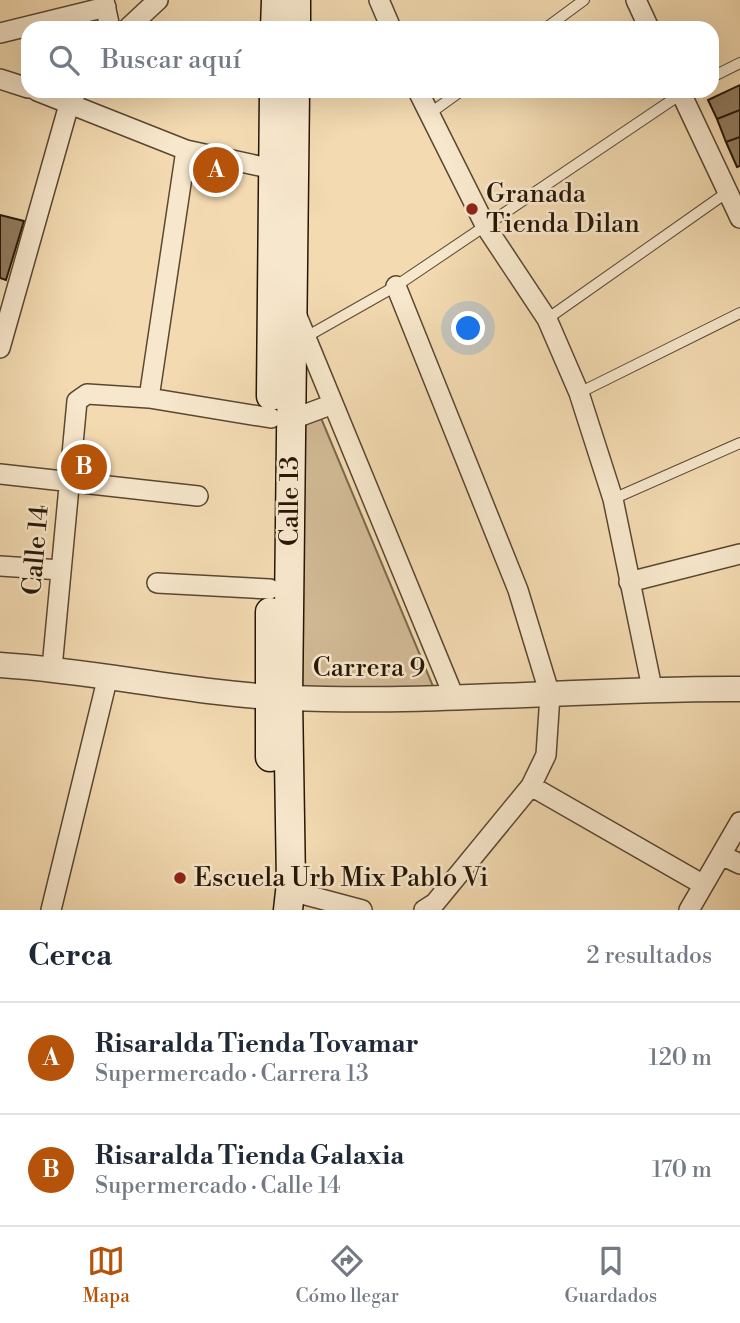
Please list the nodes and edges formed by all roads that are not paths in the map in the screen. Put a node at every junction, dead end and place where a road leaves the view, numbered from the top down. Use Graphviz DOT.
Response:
graph roads {
  1 [pos="158,0"];
  2 [pos="276,0"];
  3 [pos="296,0"];
  4 [pos="379,0"];
  5 [pos="584,0"];
  6 [pos="636,0"];
  7 [pos="105,4"];
  8 [pos="43,21"];
  9 [pos="136,21"];
  10 [pos="275,21"];
  11 [pos="296,21"];
  12 [pos="388,21"];
  13 [pos="556,21"];
  14 [pos="646,21"];
  15 [pos="21,27"];
  16 [pos="0,33"];
  17 [pos="740,63"];
  18 [pos="719,74"];
  19 [pos="0,79"];
  20 [pos="21,86"];
  21 [pos="72,98"];
  22 [pos="77,98"];
  23 [pos="274,98"];
  24 [pos="295,98"];
  25 [pos="421,98"];
  26 [pos="452,98"];
  27 [pos="673,98"];
  28 [pos="685,98"];
  29 [pos="429,115"];
  30 [pos="186,150"];
  31 [pos="273,169"];
  32 [pos="729,191"];
  33 [pos="740,218"];
  34 [pos="486,226"];
  35 [pos="396,286"];
  36 [pos="291,300"];
  37 [pos="5,307"];
  38 [pos="740,313"];
  39 [pos="547,319"];
  40 [pos="306,337"];
  41 [pos="0,348"];
  42 [pos="579,393"];
  43 [pos="149,398"];
  44 [pos="333,404"];
  45 [pos="281,419"];
  46 [pos="740,443"];
  47 [pos="0,474"];
  48 [pos="69,480"];
  49 [pos="198,496"];
  50 [pos="613,499"];
  51 [pos="740,554"];
  52 [pos="0,566"];
  53 [pos="61,570"];
  54 [pos="629,582"];
  55 [pos="157,583"];
  56 [pos="270,589"];
  57 [pos="0,665"];
  58 [pos="52,668"];
  59 [pos="108,676"];
  60 [pos="652,688"];
  61 [pos="740,689"];
  62 [pos="550,695"];
  63 [pos="278,697"];
  64 [pos="454,697"];
  65 [pos="531,786"];
  66 [pos="740,822"];
  67 [pos="721,855"];
  68 [pos="740,864"];
  69 [pos="702,884"];
  70 [pos="283,904"];
  71 [pos="51,910"];
  72 [pos="362,910"];
  73 [pos="424,910"];
  74 [pos="689,910"];
  1 -- 9 [label="street"];
  2 -- 10 [label="main road"];
  3 -- 11 [label="main road"];
  4 -- 12 [label="street"];
  5 -- 13 [label="lane"];
  6 -- 14 [label="street"];
  7 -- 8 [label="street"];
  15 -- 16 [label="street"];
  17 -- 18 [label="lane"];
  19 -- 20 [label="street"];
  21 -- 37 [label="street"];
  22 -- 30 [label="street"];
  23 -- 31 [label="main road, Calle 13"];
  24 -- 36 [label="main road, Calle 13"];
  25 -- 29 [label="street"];
  26 -- 29 [label="lane"];
  27 -- 34 [label="lane"];
  28 -- 32 [label="street"];
  29 -- 34 [label="street"];
  30 -- 31 [label="street"];
  30 -- 43 [label="street"];
  31 -- 45 [label="main road, Calle 13"];
  32 -- 33 [label="street"];
  32 -- 39 [label="lane"];
  34 -- 35 [label="lane"];
  34 -- 39 [label="street"];
  35 -- 40 [label="lane"];
  35 -- 62 [label="street"];
  36 -- 40 [label="street"];
  36 -- 45 [label="main road, Calle 13"];
  37 -- 41 [label="street"];
  38 -- 42 [label="lane"];
  39 -- 42 [label="street"];
  40 -- 44 [label="street"];
  42 -- 50 [label="street"];
  43 -- 45 [label="street"];
  43 -- 48 [label="street, Calle 14"];
  44 -- 45 [label="street"];
  44 -- 64 [label="street"];
  45 -- 56 [label="main road, Calle 13"];
  45 -- 63 [label="main road, Calle 13"];
  46 -- 50 [label="lane"];
  47 -- 48 [label="street"];
  48 -- 49 [label="street"];
  48 -- 53 [label="street, Calle 14"];
  50 -- 54 [label="street"];
  51 -- 54 [label="street"];
  52 -- 53 [label="street"];
  53 -- 58 [label="street, Calle 14"];
  54 -- 60 [label="street"];
  55 -- 56 [label="street"];
  56 -- 63 [label="main road, Calle 13"];
  57 -- 58 [label="street, Carrera 9"];
  58 -- 59 [label="street, Carrera 9"];
  59 -- 63 [label="street, Carrera 9"];
  59 -- 71 [label="street"];
  60 -- 61 [label="street, Carrera 9"];
  60 -- 62 [label="street, Carrera 9"];
  62 -- 64 [label="street, Carrera 9"];
  62 -- 65 [label="street"];
  63 -- 64 [label="street, Carrera 9"];
  63 -- 70 [label="main road, Calle 13"];
  65 -- 69 [label="street"];
  65 -- 73 [label="street"];
  66 -- 67 [label="street"];
  67 -- 68 [label="street"];
  67 -- 69 [label="street"];
  69 -- 74 [label="street"];
  70 -- 72 [label="street"];
}
